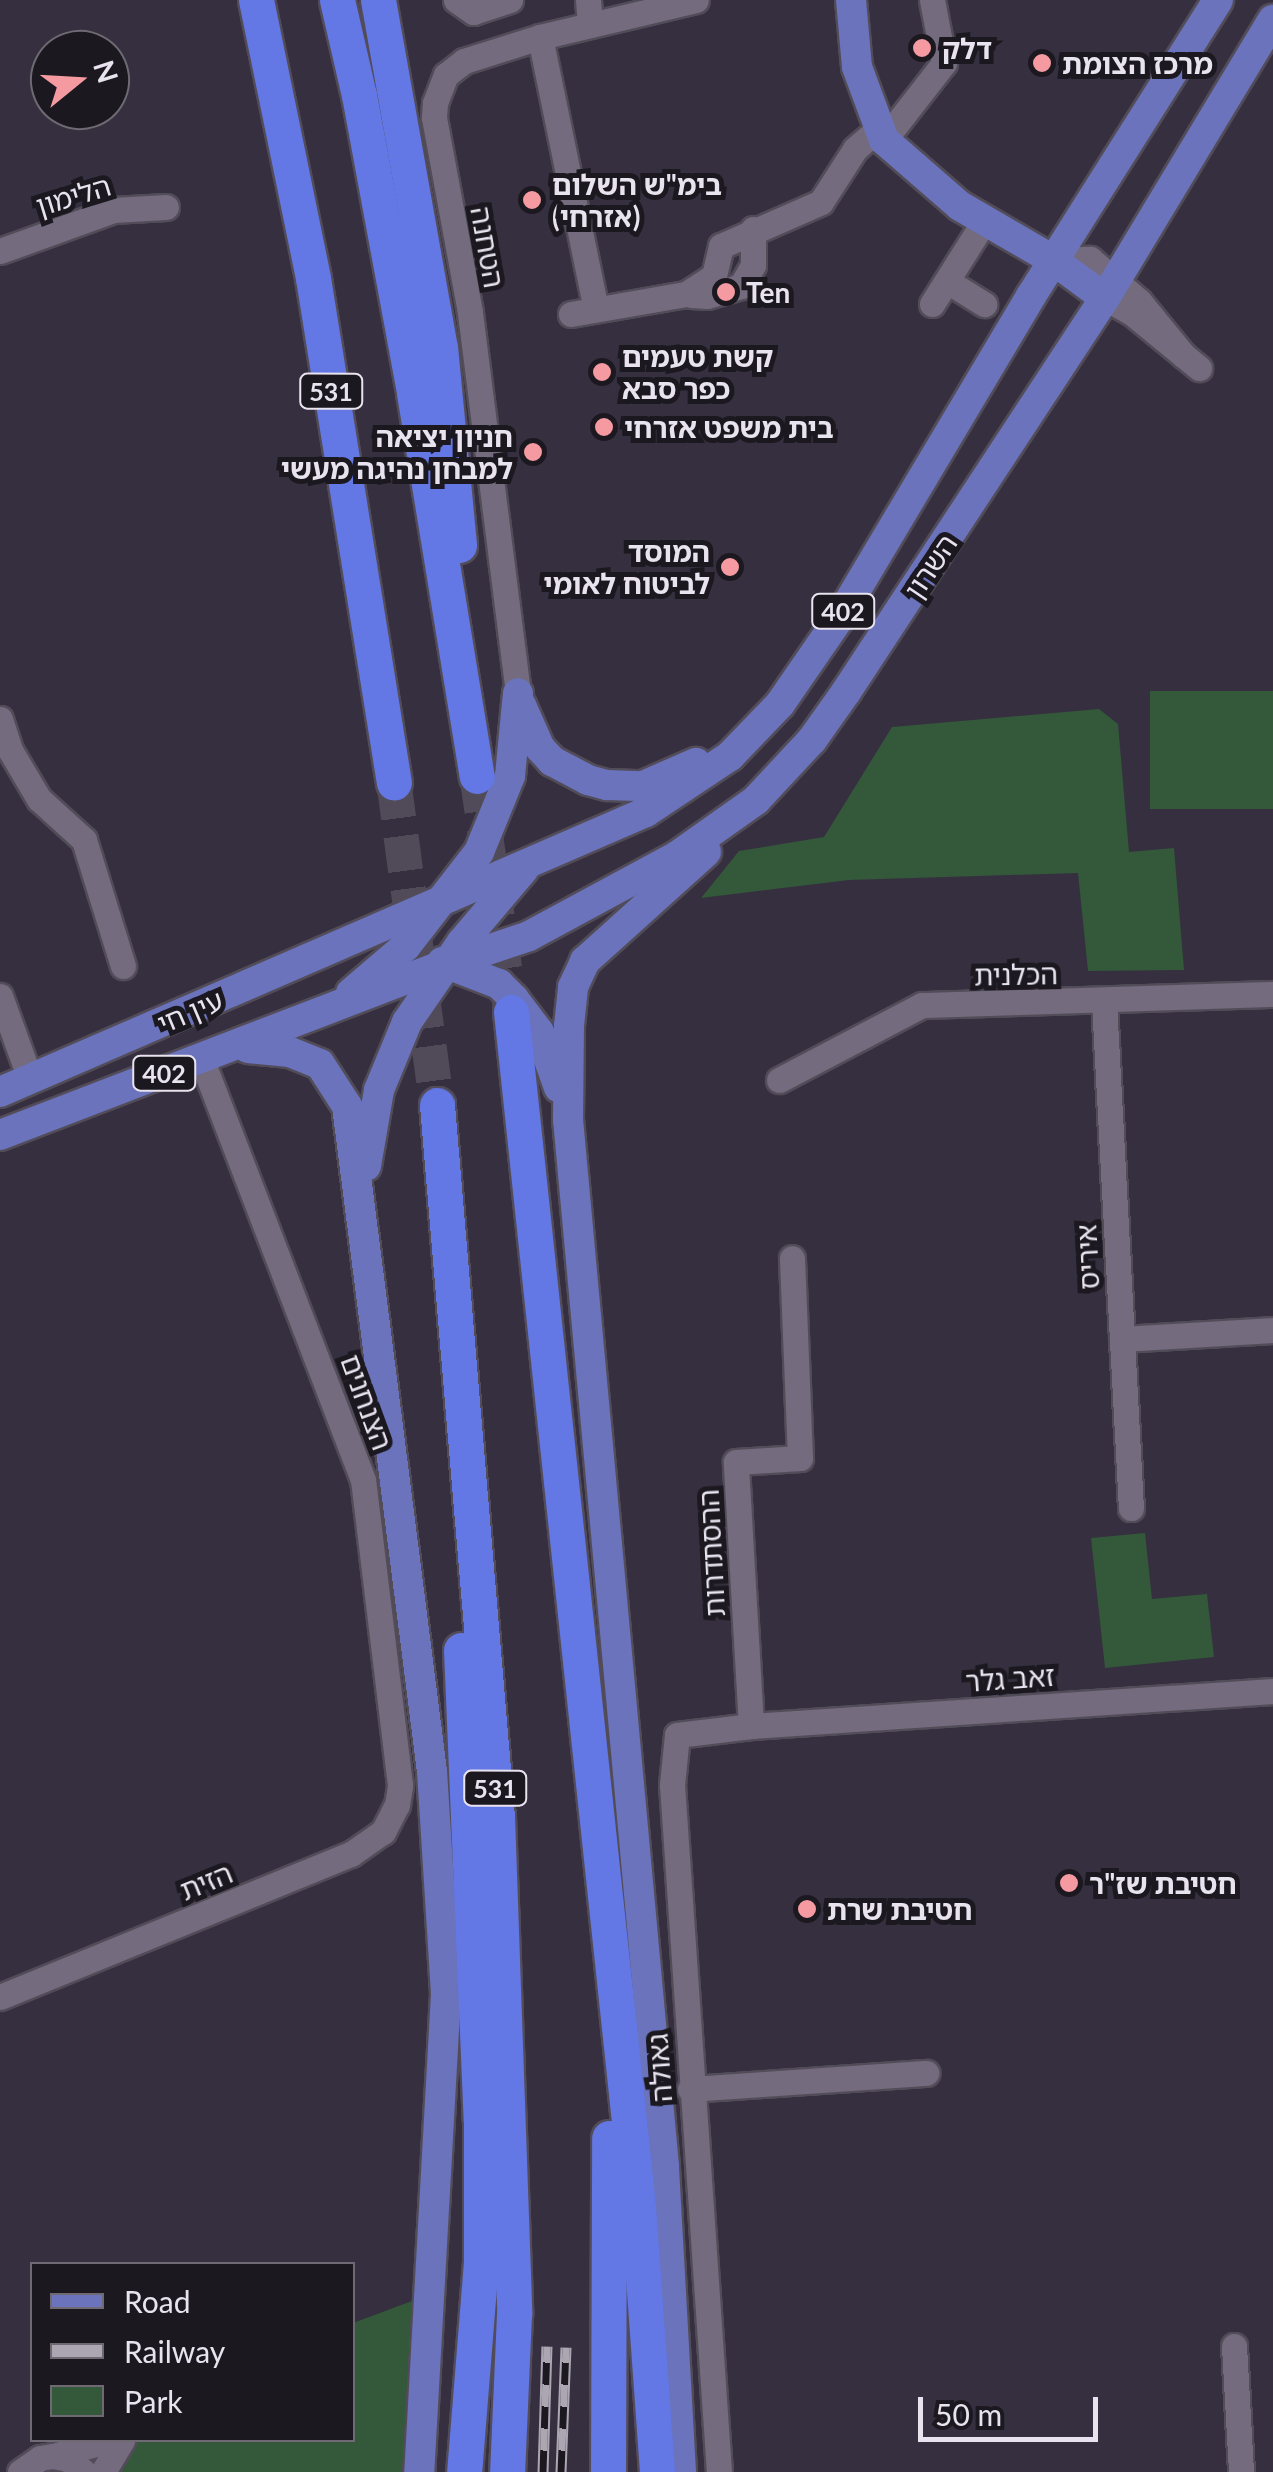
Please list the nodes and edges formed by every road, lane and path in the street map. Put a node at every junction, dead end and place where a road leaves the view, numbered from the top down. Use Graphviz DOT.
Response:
graph roads {
  1 [pos="256,0"];
  2 [pos="337,0"];
  3 [pos="378,0"];
  4 [pos="456,0"];
  5 [pos="510,0"];
  6 [pos="696,0"];
  7 [pos="851,0"];
  8 [pos="932,0"];
  9 [pos="1210,7"];
  10 [pos="589,12"];
  11 [pos="1273,20"];
  12 [pos="540,36"];
  13 [pos="1264,42"];
  14 [pos="881,135"];
  15 [pos="166,207"];
  16 [pos="985,220"];
  17 [pos="0,251"];
  18 [pos="1053,260"];
  19 [pos="947,281"];
  20 [pos="1111,288"];
  21 [pos="932,304"];
  22 [pos="984,304"];
  23 [pos="1191,362"];
  24 [pos="518,694"];
  25 [pos="780,704"];
  26 [pos="467,706"];
  27 [pos="0,719"];
  28 [pos="476,776"];
  29 [pos="394,783"];
  30 [pos="741,812"];
  31 [pos="533,860"];
  32 [pos="446,899"];
  33 [pos="356,940"];
  34 [pos="406,946"];
  35 [pos="446,964"];
  36 [pos="123,966"];
  37 [pos="1273,994"];
  38 [pos="0,996"];
  39 [pos="1104,1002"];
  40 [pos="328,1012"];
  41 [pos="511,1012"];
  42 [pos="235,1048"];
  43 [pos="202,1059"];
  44 [pos="30,1079"];
  45 [pos="778,1080"];
  46 [pos="0,1092"];
  47 [pos="568,1120"];
  48 [pos="0,1135"];
  49 [pos="362,1210"];
  50 [pos="792,1258"];
  51 [pos="1273,1330"];
  52 [pos="1122,1339"];
  53 [pos="1131,1508"];
  54 [pos="1273,1691"];
  55 [pos="751,1726"];
  56 [pos="400,1785"];
  57 [pos="598,1836"];
  58 [pos="0,1997"];
  59 [pos="926,2072"];
  60 [pos="690,2089"];
  61 [pos="1234,2346"];
  62 [pos="103,2442"];
  63 [pos="121,2442"];
  64 [pos="53,2456"];
  65 [pos="20,2471"];
  66 [pos="84,2472"];
  67 [pos="103,2472"];
  68 [pos="419,2472"];
  69 [pos="464,2472"];
  70 [pos="507,2472"];
  71 [pos="608,2472"];
  72 [pos="657,2472"];
  73 [pos="682,2472"];
  74 [pos="719,2472"];
  75 [pos="1241,2472"];
  1 -- 29 [label="highway, 531"];
  2 -- 26 [label="highway"];
  3 -- 26 [label="highway"];
  4 -- 5 [label="street"];
  6 -- 10 [label="street, הטחנה"];
  7 -- 14 [label="main road"];
  8 -- 14 [label="street"];
  9 -- 18 [label="main road, השרון / 402"];
  10 -- 12 [label="street, הטחנה"];
  11 -- 13 [label="main road, השרון / 402"];
  12 -- 14 [label="street"];
  12 -- 24 [label="street, הטחנה"];
  13 -- 20 [label="main road, השרון / 402"];
  14 -- 16 [label="main road"];
  15 -- 17 [label="street, הלימון"];
  16 -- 18 [label="main road"];
  16 -- 19 [label="street"];
  18 -- 20 [label="main road"];
  18 -- 25 [label="main road, השרון / 402"];
  19 -- 21 [label="street"];
  19 -- 22 [label="street"];
  20 -- 23 [label="street"];
  20 -- 30 [label="main road, השרון / 402"];
  24 -- 25 [label="main road"];
  24 -- 32 [label="main road"];
  25 -- 31 [label="main road, השרון / 402"];
  26 -- 28 [label="highway"];
  27 -- 36 [label="street"];
  30 -- 35 [label="main road, השרון / 402"];
  30 -- 47 [label="main road"];
  31 -- 32 [label="main road, 402"];
  31 -- 35 [label="main road"];
  32 -- 33 [label="main road, 402"];
  32 -- 34 [label="main road"];
  33 -- 34 [label="main road"];
  33 -- 44 [label="main road, עין חי / 402"];
  34 -- 35 [label="main road"];
  34 -- 40 [label="main road"];
  35 -- 40 [label="main road, 402"];
  35 -- 47 [label="main road"];
  35 -- 49 [label="main road"];
  37 -- 39 [label="street, הכלנית"];
  38 -- 44 [label="street"];
  39 -- 45 [label="street, הכלנית"];
  39 -- 52 [label="street, איריס"];
  40 -- 42 [label="main road, עין חי / 402"];
  41 -- 57 [label="highway"];
  42 -- 43 [label="main road, עין חי / 402"];
  42 -- 49 [label="main road"];
  43 -- 48 [label="main road, עין חי / 402"];
  43 -- 56 [label="street, הצנחנים"];
  44 -- 46 [label="main road, עין חי / 402"];
  47 -- 73 [label="main road"];
  49 -- 68 [label="main road"];
  50 -- 55 [label="street, ההסתדרות"];
  51 -- 52 [label="street"];
  52 -- 53 [label="street, איריס"];
  54 -- 55 [label="street, זאב גלר"];
  55 -- 60 [label="street, גאולה"];
  56 -- 58 [label="street, הזית"];
  57 -- 71 [label="highway"];
  57 -- 72 [label="highway"];
  59 -- 60 [label="street"];
  60 -- 74 [label="street, גאולה"];
  61 -- 75 [label="street"];
  62 -- 64 [label="street"];
  63 -- 67 [label="street"];
  64 -- 65 [label="street"];
  64 -- 66 [label="street"];
  69 -- 70 [label="highway, 531"];
}
